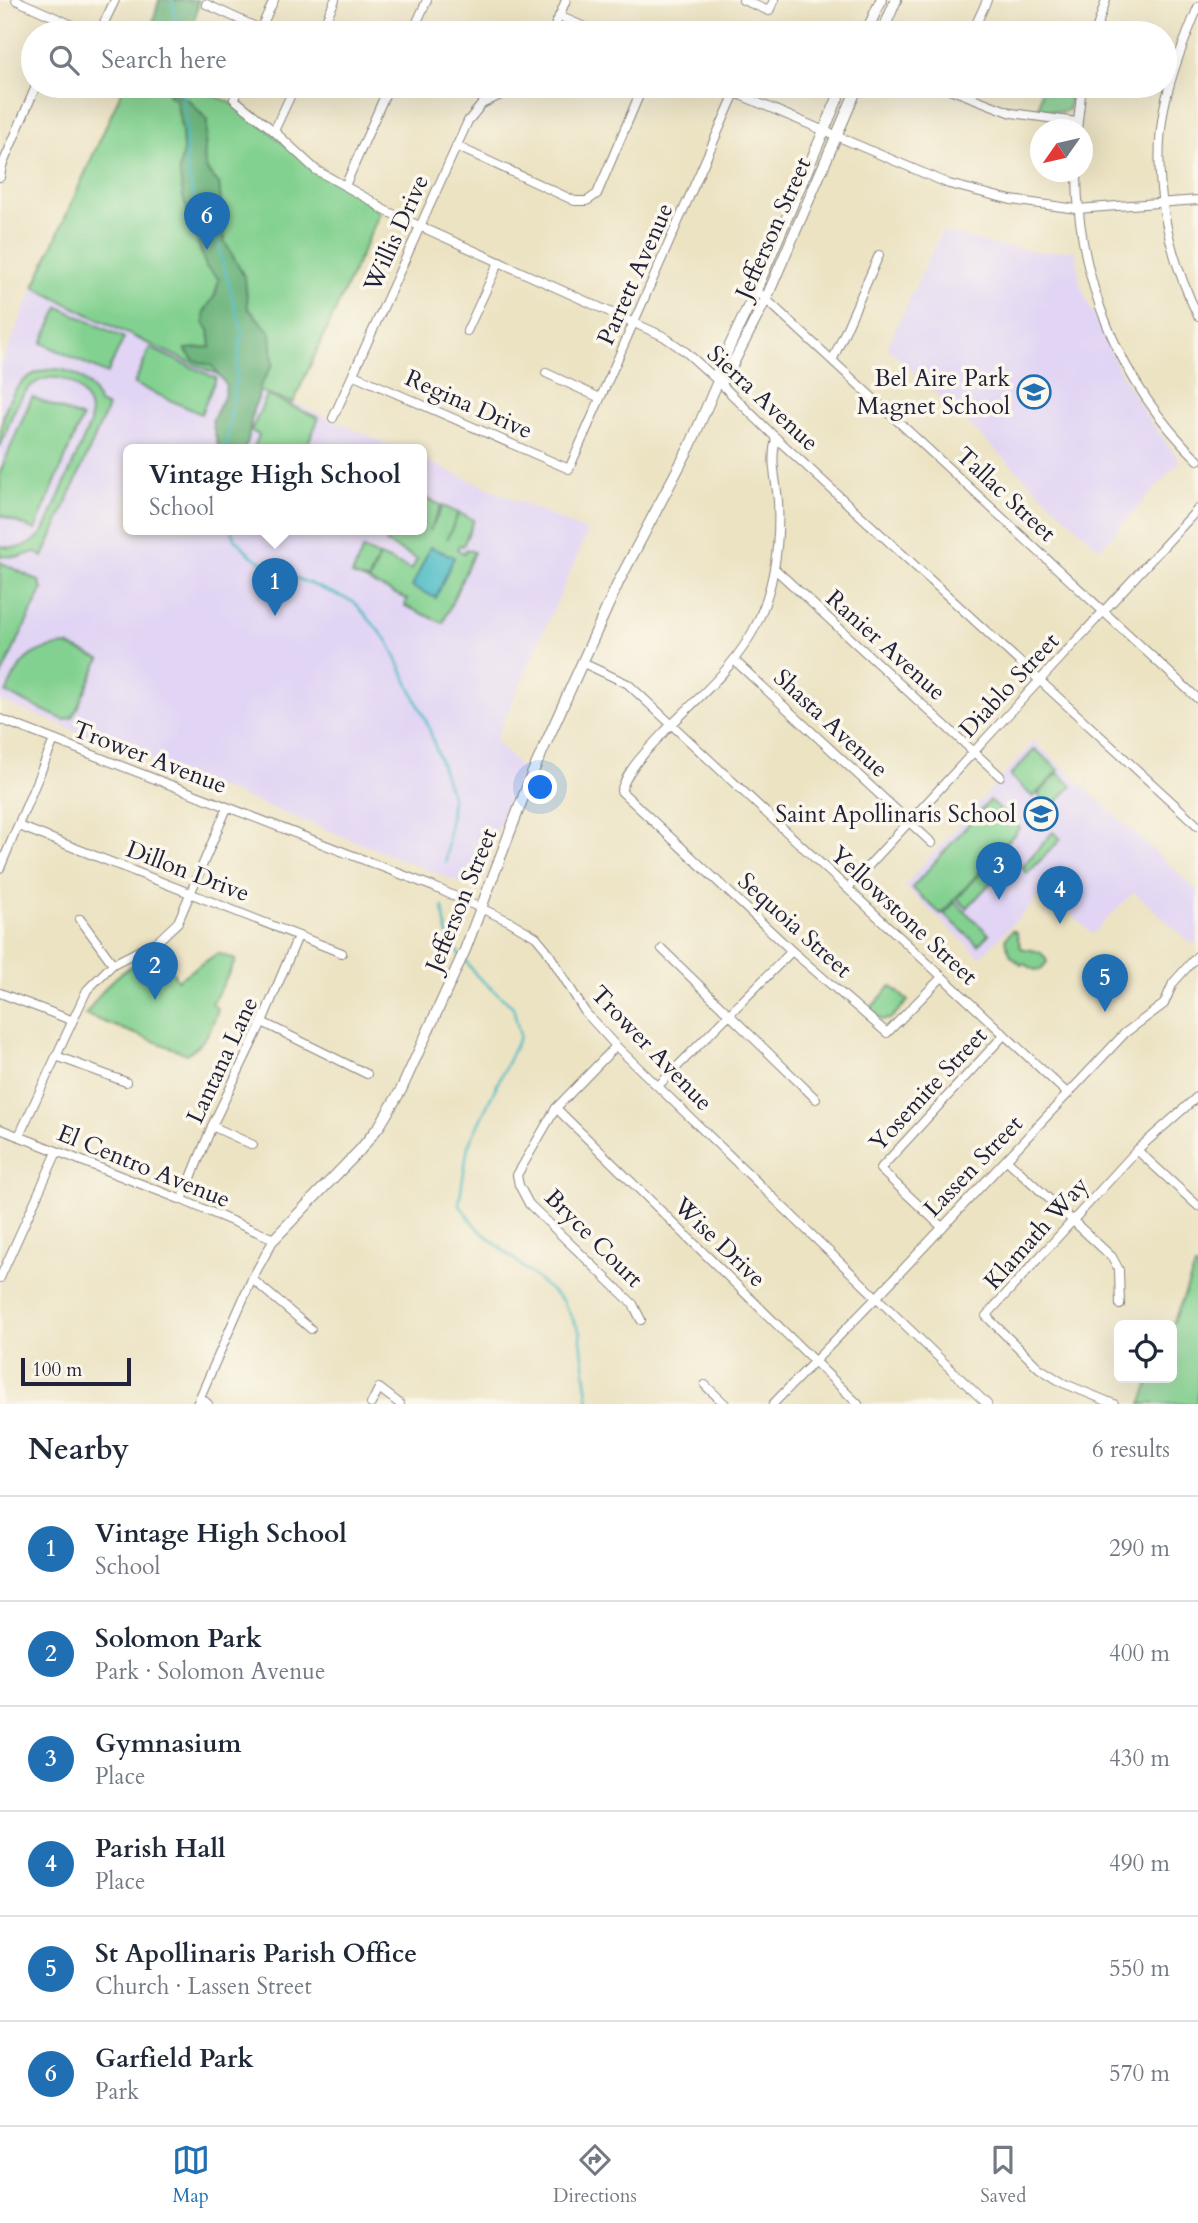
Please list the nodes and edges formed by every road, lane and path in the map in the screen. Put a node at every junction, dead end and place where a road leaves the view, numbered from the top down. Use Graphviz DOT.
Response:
graph roads {
  1 [pos="16,0"];
  2 [pos="114,0"];
  3 [pos="274,0"];
  4 [pos="335,0"];
  5 [pos="427,0"];
  6 [pos="566,0"];
  7 [pos="743,0"];
  8 [pos="774,0"];
  9 [pos="881,0"];
  10 [pos="896,0"];
  11 [pos="987,0"];
  12 [pos="1106,0"];
  13 [pos="27,2"];
  14 [pos="206,4"];
  15 [pos="1198,6"];
  16 [pos="559,16"];
  17 [pos="62,21"];
  18 [pos="104,21"];
  19 [pos="239,21"];
  20 [pos="264,21"];
  21 [pos="325,21"];
  22 [pos="417,21"];
  23 [pos="557,21"];
  24 [pos="570,21"];
  25 [pos="871,21"];
  26 [pos="887,21"];
  27 [pos="977,21"];
  28 [pos="1099,21"];
  29 [pos="1177,63"];
  30 [pos="31,98"];
  31 [pos="234,98"];
  32 [pos="289,98"];
  33 [pos="384,98"];
  34 [pos="494,98"];
  35 [pos="638,98"];
  36 [pos="733,98"];
  37 [pos="747,98"];
  38 [pos="838,98"];
  39 [pos="853,98"];
  40 [pos="970,98"];
  41 [pos="1080,98"];
  42 [pos="1167,98"];
  43 [pos="1042,119"];
  44 [pos="1078,119"];
  45 [pos="274,131"];
  46 [pos="823,131"];
  47 [pos="836,137"];
  48 [pos="456,146"];
  49 [pos="0,177"];
  50 [pos="1077,182"];
  51 [pos="345,186"];
  52 [pos="1198,200"];
  53 [pos="1162,204"];
  54 [pos="1077,209"];
  55 [pos="419,226"];
  56 [pos="879,255"];
  57 [pos="499,262"];
  58 [pos="757,290"];
  59 [pos="766,299"];
  60 [pos="1198,316"];
  61 [pos="635,323"];
  62 [pos="467,331"];
  63 [pos="833,359"];
  64 [pos="546,373"];
  65 [pos="354,375"];
  66 [pos="718,381"];
  67 [pos="600,398"];
  68 [pos="333,418"];
  69 [pos="776,438"];
  70 [pos="1198,460"];
  71 [pos="569,469"];
  72 [pos="1198,509"];
  73 [pos="776,570"];
  74 [pos="1104,611"];
  75 [pos="734,660"];
  76 [pos="583,663"];
  77 [pos="1041,679"];
  78 [pos="1198,699"];
  79 [pos="0,719"];
  80 [pos="672,725"];
  81 [pos="54,740"];
  82 [pos="974,751"];
  83 [pos="1000,776"];
  84 [pos="227,808"];
  85 [pos="909,821"];
  86 [pos="19,826"];
  87 [pos="1198,826"];
  88 [pos="932,843"];
  89 [pos="0,868"];
  90 [pos="848,888"];
  91 [pos="192,894"];
  92 [pos="482,908"];
  93 [pos="80,919"];
  94 [pos="298,936"];
  95 [pos="662,949"];
  96 [pos="792,951"];
  97 [pos="342,953"];
  98 [pos="1198,955"];
  99 [pos="113,964"];
  100 [pos="942,977"];
  101 [pos="0,993"];
  102 [pos="729,1015"];
  103 [pos="71,1020"];
  104 [pos="262,1022"];
  105 [pos="1004,1035"];
  106 [pos="616,1046"];
  107 [pos="56,1056"];
  108 [pos="367,1074"];
  109 [pos="126,1082"];
  110 [pos="659,1086"];
  111 [pos="1068,1094"];
  112 [pos="1198,1096"];
  113 [pos="816,1099"];
  114 [pos="556,1108"];
  115 [pos="212,1126"];
  116 [pos="0,1129"];
  117 [pos="19,1136"];
  118 [pos="253,1145"];
  119 [pos="1137,1150"];
  120 [pos="57,1152"];
  121 [pos="1007,1160"];
  122 [pos="181,1200"];
  123 [pos="1198,1206"];
  124 [pos="1073,1222"];
  125 [pos="942,1227"];
  126 [pos="274,1239"];
  127 [pos="0,1278"];
  128 [pos="252,1279"];
  129 [pos="876,1298"];
  130 [pos="1120,1305"];
  131 [pos="641,1320"];
  132 [pos="312,1329"];
  133 [pos="815,1362"];
  134 [pos="705,1385"];
  135 [pos="198,1401"];
  136 [pos="208,1404"];
  137 [pos="371,1404"];
  138 [pos="400,1404"];
  139 [pos="725,1404"];
  140 [pos="773,1404"];
  141 [pos="858,1404"];
  142 [pos="987,1404"];
  143 [pos="1114,1404"];
  1 -- 13 [label="street"];
  2 -- 18 [label="street"];
  3 -- 20 [label="street"];
  4 -- 21 [label="street"];
  5 -- 22 [label="street"];
  6 -- 16 [label="street"];
  7 -- 8 [label="street"];
  9 -- 25 [label="main road"];
  10 -- 26 [label="main road"];
  11 -- 27 [label="street"];
  12 -- 28 [label="street"];
  13 -- 17 [label="street"];
  14 -- 19 [label="street"];
  15 -- 29 [label="street"];
  16 -- 23 [label="street"];
  16 -- 24 [label="street"];
  30 -- 49 [label="street"];
  31 -- 45 [label="street, Sierra Avenue"];
  32 -- 45 [label="street"];
  33 -- 51 [label="street"];
  34 -- 48 [label="street, Willis Drive"];
  35 -- 48 [label="street"];
  36 -- 61 [label="street, Parrett Avenue"];
  37 -- 46 [label="street"];
  38 -- 46 [label="main road, Jefferson Street"];
  39 -- 47 [label="main road, Jefferson Street"];
  40 -- 43 [label="street"];
  41 -- 44 [label="street"];
  42 -- 53 [label="street"];
  45 -- 51 [label="street, Sierra Avenue"];
  46 -- 47 [label="street"];
  46 -- 58 [label="main road, Jefferson Street"];
  47 -- 54 [label="street"];
  47 -- 59 [label="main road, Jefferson Street"];
  48 -- 55 [label="street, Willis Drive"];
  50 -- 54 [label="street"];
  51 -- 55 [label="street, Sierra Avenue"];
  52 -- 53 [label="street"];
  53 -- 54 [label="street"];
  53 -- 60 [label="street"];
  54 -- 70 [label="street"];
  55 -- 57 [label="street, Sierra Avenue"];
  55 -- 65 [label="street, Willis Drive"];
  56 -- 63 [label="street"];
  57 -- 61 [label="street, Sierra Avenue"];
  57 -- 62 [label="street"];
  58 -- 59 [label="street, Tallac Street"];
  58 -- 66 [label="main road, Jefferson Street"];
  59 -- 63 [label="street, Tallac Street"];
  59 -- 66 [label="main road, Jefferson Street"];
  61 -- 66 [label="street, Sierra Avenue"];
  61 -- 67 [label="street, Parrett Avenue"];
  63 -- 74 [label="street, Tallac Street"];
  64 -- 67 [label="street"];
  65 -- 68 [label="street, Willis Drive"];
  65 -- 71 [label="street, Regina Drive"];
  66 -- 69 [label="street, Sierra Avenue"];
  66 -- 76 [label="main road, Jefferson Street"];
  67 -- 71 [label="street, Parrett Avenue"];
  69 -- 73 [label="street"];
  69 -- 77 [label="street, Sierra Avenue"];
  72 -- 74 [label="street, Diablo Street"];
  73 -- 75 [label="street"];
  73 -- 82 [label="street, Ranier Avenue"];
  74 -- 77 [label="street, Diablo Street"];
  74 -- 78 [label="street, Tallac Street"];
  75 -- 80 [label="street"];
  75 -- 85 [label="street, Shasta Avenue"];
  76 -- 80 [label="street, Yellowstone Street"];
  76 -- 92 [label="main road, Jefferson Street"];
  77 -- 82 [label="street, Diablo Street"];
  77 -- 87 [label="street, Sierra Avenue"];
  79 -- 81 [label="street, Trower Avenue"];
  80 -- 90 [label="street, Yellowstone Street"];
  80 -- 96 [label="street, Sequoia Street"];
  81 -- 84 [label="street, Trower Avenue"];
  81 -- 86 [label="street"];
  82 -- 83 [label="street, Ranier Avenue"];
  82 -- 85 [label="street, Diablo Street"];
  84 -- 91 [label="street"];
  84 -- 92 [label="street, Trower Avenue"];
  85 -- 88 [label="street, Shasta Avenue"];
  85 -- 90 [label="street, Diablo Street"];
  86 -- 89 [label="street"];
  86 -- 91 [label="street, Dillon Drive"];
  90 -- 100 [label="street, Yellowstone Street"];
  91 -- 94 [label="street, Dillon Drive"];
  91 -- 99 [label="street"];
  92 -- 106 [label="street, Trower Avenue"];
  92 -- 126 [label="main road, Jefferson Street"];
  93 -- 99 [label="street"];
  94 -- 97 [label="street, Dillon Drive"];
  94 -- 104 [label="street, Lantana Lane"];
  95 -- 102 [label="street"];
  96 -- 100 [label="street, Sequoia Street"];
  96 -- 102 [label="street"];
  98 -- 111 [label="street, Lassen Street"];
  99 -- 103 [label="street"];
  100 -- 105 [label="street, Yellowstone Street"];
  101 -- 103 [label="street"];
  102 -- 110 [label="street"];
  102 -- 113 [label="street"];
  103 -- 107 [label="street"];
  104 -- 108 [label="street"];
  104 -- 115 [label="street, Lantana Lane"];
  105 -- 111 [label="street, Yellowstone Street"];
  105 -- 125 [label="street, Yosemite Street"];
  106 -- 110 [label="street, Trower Avenue"];
  106 -- 114 [label="street"];
  107 -- 109 [label="street"];
  107 -- 117 [label="street"];
  110 -- 129 [label="street, Trower Avenue"];
  111 -- 121 [label="street, Lassen Street"];
  112 -- 119 [label="street, Klamath Way"];
  114 -- 131 [label="street, Bryce Court"];
  114 -- 133 [label="street, Wise Drive"];
  115 -- 118 [label="street"];
  115 -- 122 [label="street, Lantana Lane"];
  116 -- 117 [label="street, El Centro Avenue"];
  117 -- 120 [label="street, El Centro Avenue"];
  119 -- 123 [label="street"];
  119 -- 124 [label="street, Klamath Way"];
  120 -- 122 [label="street, El Centro Avenue"];
  120 -- 127 [label="street"];
  121 -- 124 [label="street"];
  121 -- 125 [label="street, Lassen Street"];
  122 -- 126 [label="street, El Centro Avenue"];
  124 -- 130 [label="street"];
  124 -- 143 [label="street, Klamath Way"];
  125 -- 129 [label="street, Lassen Street"];
  126 -- 128 [label="street, Jefferson Street"];
  128 -- 132 [label="street"];
  128 -- 135 [label="street, Jefferson Street"];
  129 -- 133 [label="street, Lassen Street"];
  129 -- 142 [label="street, Trower Avenue"];
  133 -- 140 [label="street, Lassen Street"];
  133 -- 141 [label="street, Wise Drive"];
  134 -- 139 [label="street"];
  135 -- 136 [label="street"];
  137 -- 138 [label="street"];
}
